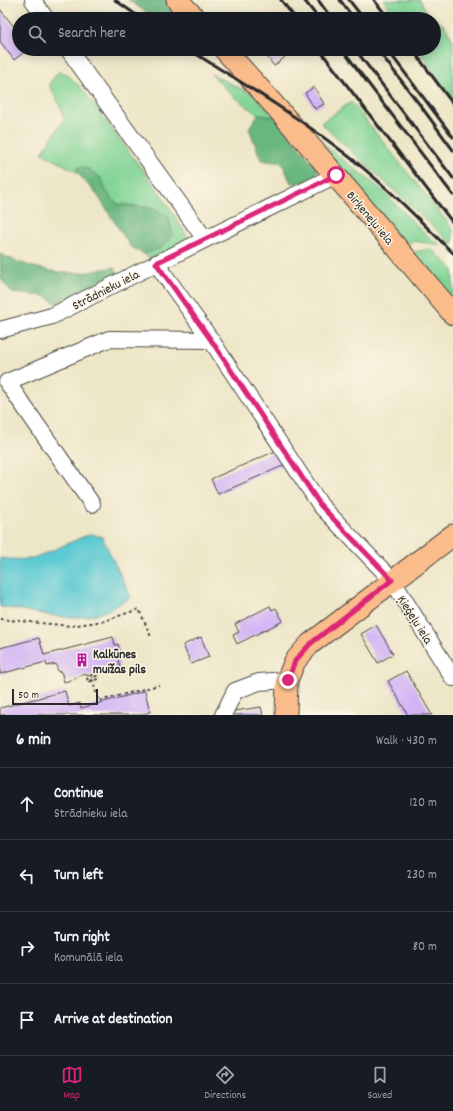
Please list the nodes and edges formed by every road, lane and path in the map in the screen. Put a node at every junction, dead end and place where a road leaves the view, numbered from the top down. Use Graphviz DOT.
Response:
graph roads {
  1 [pos="33,0"];
  2 [pos="177,0"];
  3 [pos="41,12"];
  4 [pos="189,12"];
  5 [pos="73,56"];
  6 [pos="230,56"];
  7 [pos="336,175"];
  8 [pos="205,239"];
  9 [pos="156,263"];
  10 [pos="453,314"];
  11 [pos="0,330"];
  12 [pos="211,340"];
  13 [pos="92,504"];
  14 [pos="453,535"];
  15 [pos="392,580"];
  16 [pos="0,619"];
  17 [pos="150,637"];
  18 [pos="92,678"];
  19 [pos="453,678"];
  20 [pos="288,680"];
  21 [pos="159,685"];
  22 [pos="223,715"];
  23 [pos="286,715"];
  1 -- 3 [label="street"];
  2 -- 4 [label="main road"];
  5 -- 8 [label="street"];
  6 -- 7 [label="main road, Birķeneļu iela"];
  7 -- 8 [label="street, Strādnieku iela"];
  7 -- 10 [label="main road, Birķeneļu iela"];
  8 -- 9 [label="street, Strādnieku iela"];
  9 -- 11 [label="street, Strādnieku iela"];
  9 -- 12 [label="street, Ķieģeļu iela"];
  12 -- 13 [label="street"];
  12 -- 15 [label="street, Ķieģeļu iela"];
  14 -- 15 [label="main road"];
  15 -- 19 [label="street, Ķieģeļu iela"];
  15 -- 20 [label="main road"];
  16 -- 17 [label="path"];
  18 -- 21 [label="path"];
  20 -- 22 [label="street"];
  20 -- 23 [label="main road"];
}
